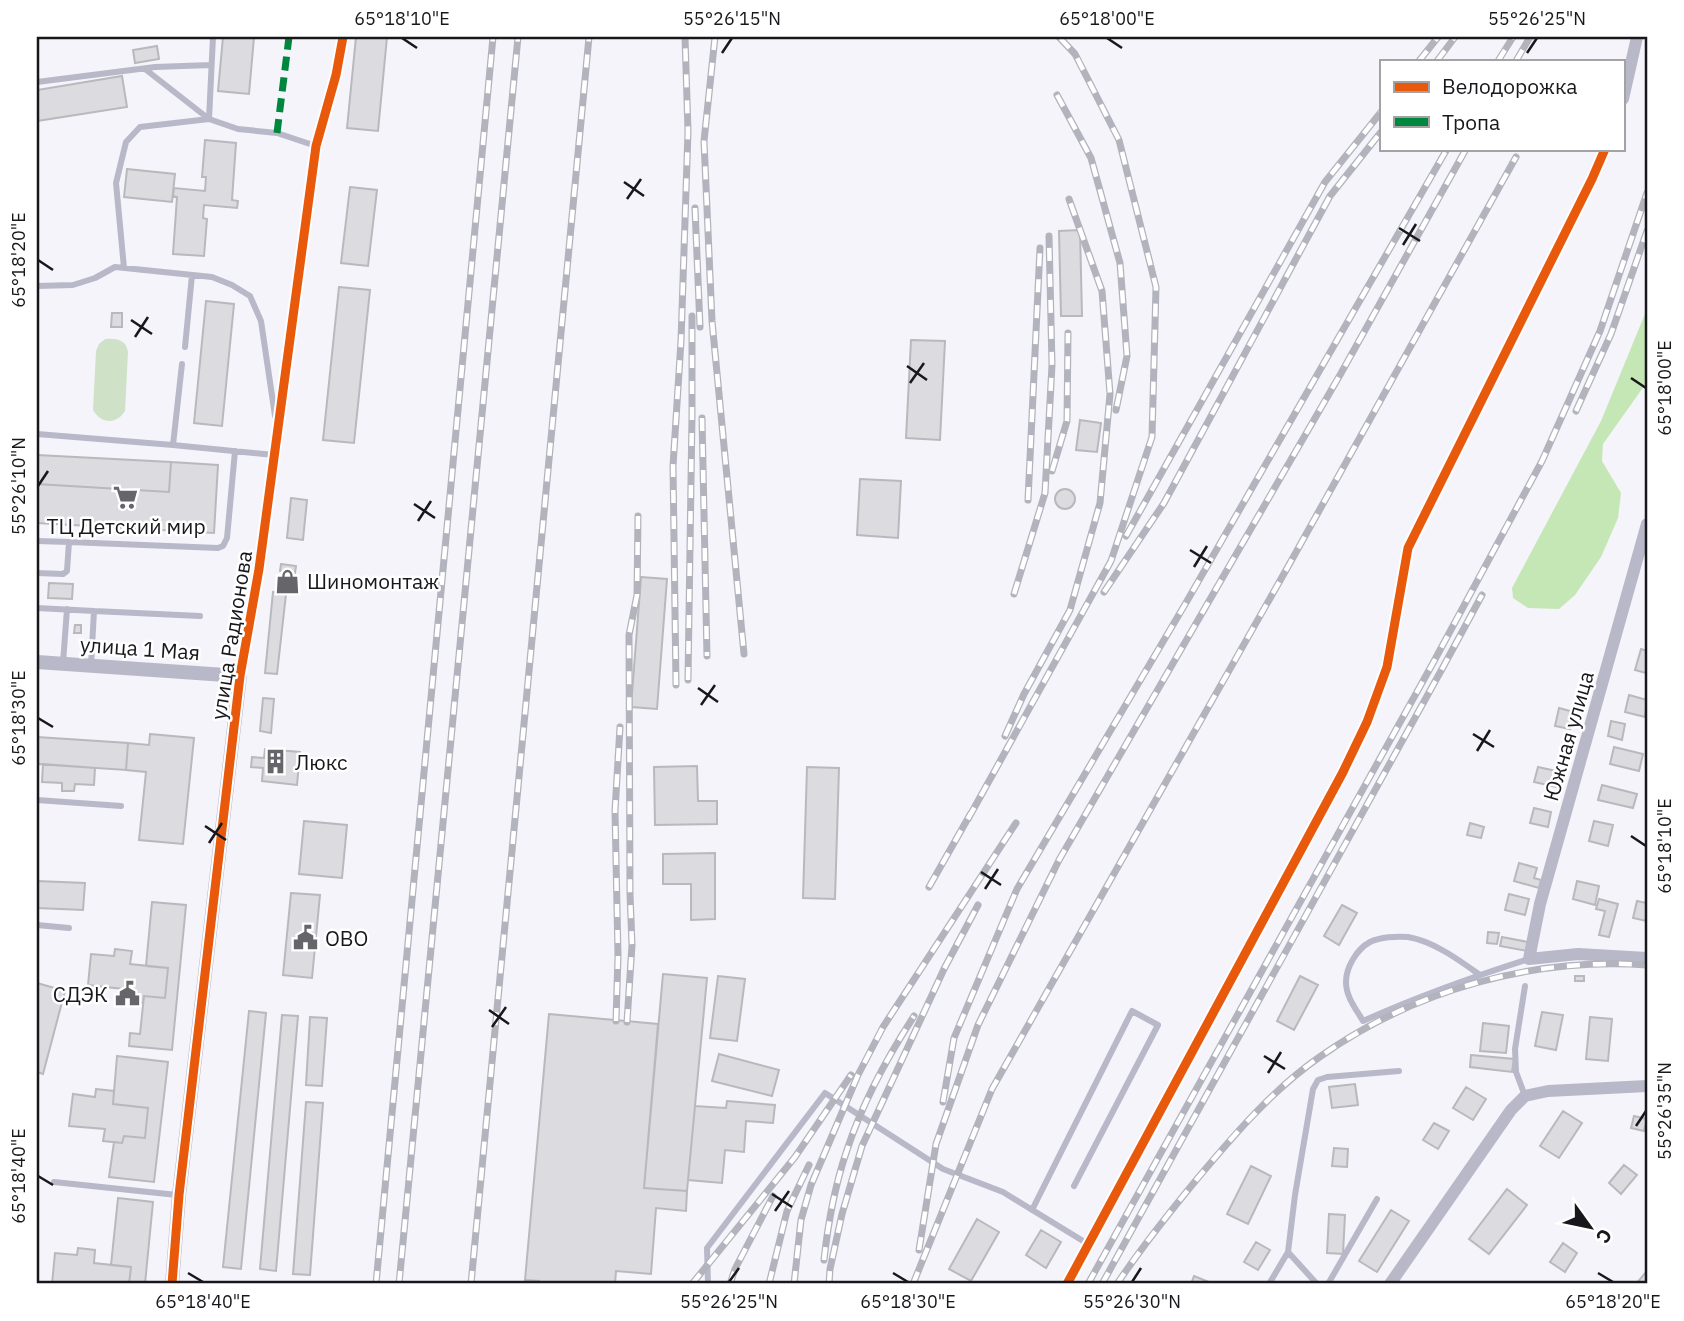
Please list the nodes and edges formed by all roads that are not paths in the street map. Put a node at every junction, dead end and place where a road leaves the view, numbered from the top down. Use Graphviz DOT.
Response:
graph roads {
  1 [pos="213,37"];
  2 [pos="343,37"];
  3 [pos="1637,37"];
  4 [pos="211,65"];
  5 [pos="145,69"];
  6 [pos="37,82"];
  7 [pos="1624,95"];
  8 [pos="209,119"];
  9 [pos="316,146"];
  10 [pos="1605,150"];
  11 [pos="124,268"];
  12 [pos="192,275"];
  13 [pos="37,286"];
  14 [pos="185,347"];
  15 [pos="183,364"];
  16 [pos="277,429"];
  17 [pos="37,434"];
  18 [pos="173,445"];
  19 [pos="235,451"];
  20 [pos="274,455"];
  21 [pos="1647,524"];
  22 [pos="37,541"];
  23 [pos="69,542"];
  24 [pos="37,573"];
  25 [pos="37,608"];
  26 [pos="67,609"];
  27 [pos="94,611"];
  28 [pos="200,616"];
  29 [pos="37,662"];
  30 [pos="63,663"];
  31 [pos="91,665"];
  32 [pos="240,676"];
  33 [pos="37,800"];
  34 [pos="121,806"];
  35 [pos="37,925"];
  36 [pos="69,928"];
  37 [pos="1647,958"];
  38 [pos="1529,959"];
  39 [pos="1480,975"];
  40 [pos="1525,986"];
  41 [pos="1399,1071"];
  42 [pos="1647,1086"];
  43 [pos="1525,1096"];
  44 [pos="54,1182"];
  45 [pos="1074,1186"];
  46 [pos="179,1195"];
  47 [pos="1377,1199"];
  48 [pos="1032,1210"];
  49 [pos="1088,1244"];
  50 [pos="1288,1252"];
  51 [pos="172,1284"];
  52 [pos="708,1284"];
  53 [pos="1067,1284"];
  54 [pos="1269,1284"];
  55 [pos="1317,1284"];
  56 [pos="1328,1284"];
  57 [pos="1390,1284"];
  1 -- 4 [label="lane"];
  2 -- 9 [label="street, улица Радионова"];
  3 -- 7 [label="street"];
  4 -- 5 [label="lane"];
  4 -- 8 [label="lane"];
  5 -- 6 [label="lane"];
  5 -- 8 [label="lane"];
  8 -- 9 [label="lane"];
  8 -- 11 [label="lane"];
  9 -- 16 [label="street, улица Радионова"];
  10 -- 49 [label="street"];
  11 -- 12 [label="lane"];
  11 -- 13 [label="lane"];
  12 -- 14 [label="lane"];
  12 -- 16 [label="lane"];
  15 -- 18 [label="lane"];
  16 -- 20 [label="street, улица Радионова"];
  17 -- 18 [label="lane"];
  18 -- 19 [label="lane"];
  19 -- 20 [label="lane"];
  19 -- 23 [label="lane"];
  20 -- 32 [label="street, улица Радионова"];
  21 -- 38 [label="street, Южная улица"];
  22 -- 23 [label="lane"];
  23 -- 24 [label="lane"];
  25 -- 26 [label="lane"];
  26 -- 27 [label="lane"];
  26 -- 30 [label="lane"];
  27 -- 28 [label="lane"];
  27 -- 31 [label="lane"];
  29 -- 30 [label="street, улица 1 Мая"];
  30 -- 31 [label="street, улица 1 Мая"];
  31 -- 32 [label="street, улица 1 Мая"];
  32 -- 46 [label="street, улица Радионова"];
  33 -- 34 [label="lane"];
  35 -- 36 [label="lane"];
  37 -- 38 [label="street"];
  38 -- 39 [label="lane"];
  39 -- 39 [label="lane"];
  40 -- 43 [label="lane"];
  41 -- 50 [label="lane"];
  42 -- 43 [label="street"];
  43 -- 57 [label="street"];
  44 -- 46 [label="lane"];
  45 -- 48 [label="lane"];
  46 -- 51 [label="street, улица Радионова"];
  47 -- 56 [label="lane"];
  48 -- 49 [label="lane"];
  48 -- 52 [label="lane"];
  49 -- 53 [label="street"];
  50 -- 54 [label="lane"];
  50 -- 55 [label="lane"];
}
